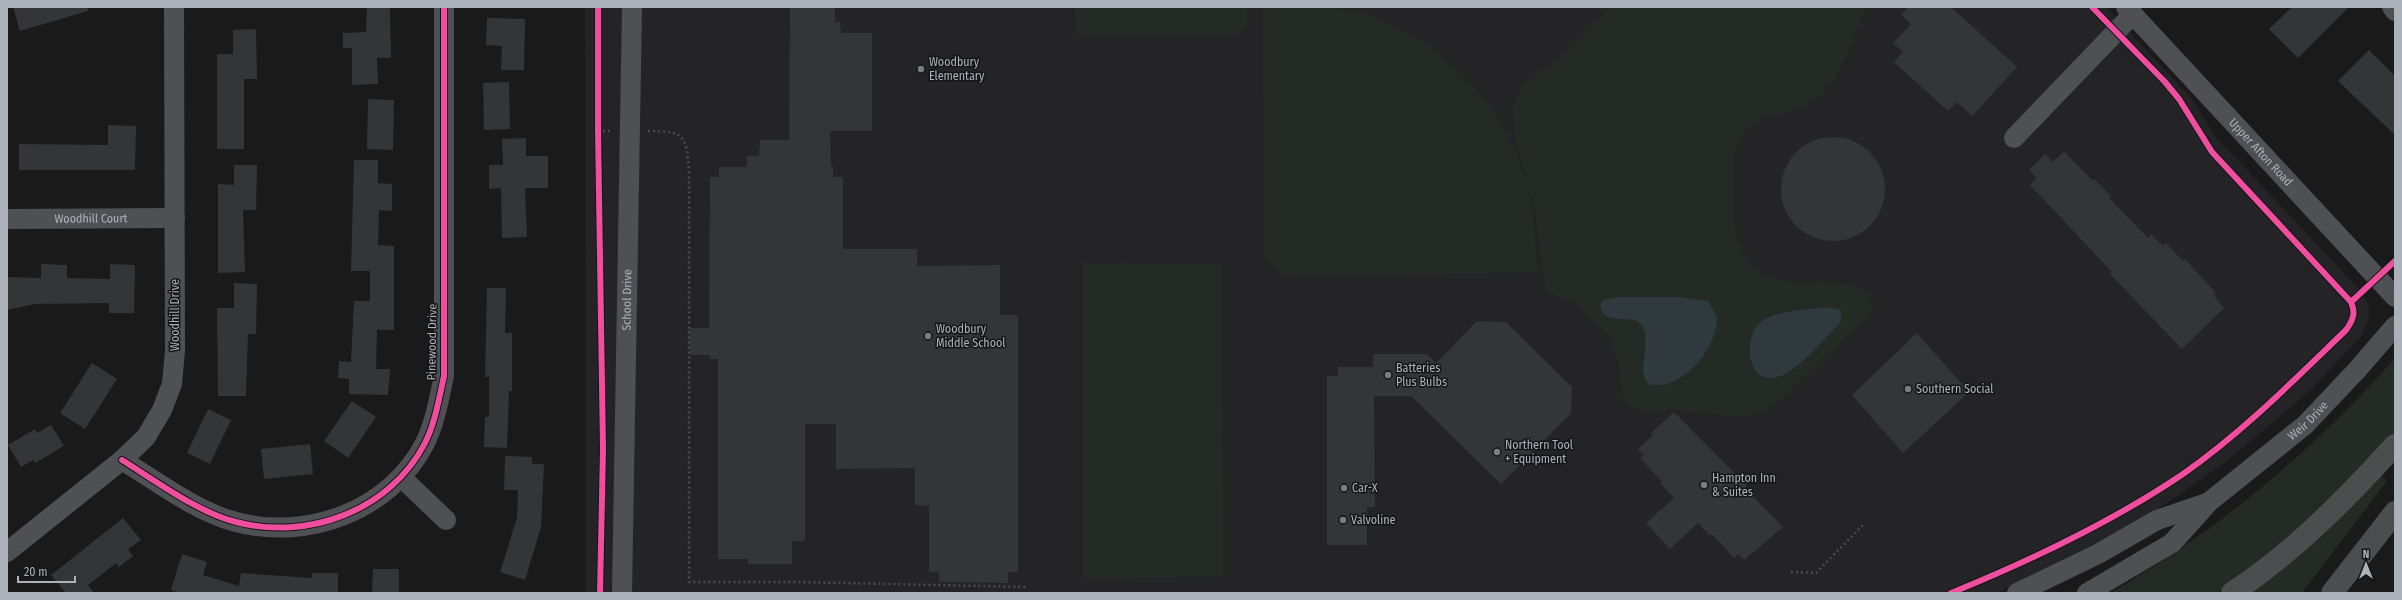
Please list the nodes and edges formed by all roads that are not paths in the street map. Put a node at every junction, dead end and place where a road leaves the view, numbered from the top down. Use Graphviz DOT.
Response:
graph roads {
  1 [pos="174,7"];
  2 [pos="444,7"];
  3 [pos="632,7"];
  4 [pos="2392,7"];
  5 [pos="2130,10"];
  6 [pos="2395,11"];
  7 [pos="2014,138"];
  8 [pos="175,218"];
  9 [pos="7,219"];
  10 [pos="2395,297"];
  11 [pos="2395,326"];
  12 [pos="2395,445"];
  13 [pos="122,460"];
  14 [pos="402,477"];
  15 [pos="2209,502"];
  16 [pos="2395,512"];
  17 [pos="446,520"];
  18 [pos="7,552"];
  19 [pos="622,593"];
  20 [pos="2017,593"];
  21 [pos="2087,593"];
  22 [pos="2232,593"];
  23 [pos="2332,593"];
  1 -- 8 [label="street, Woodhill Drive"];
  2 -- 14 [label="street, Pinewood Drive"];
  3 -- 19 [label="street, School Drive"];
  4 -- 6 [label="street"];
  5 -- 7 [label="street"];
  5 -- 10 [label="street, Upper Afton Road"];
  8 -- 9 [label="street, Woodhill Court"];
  8 -- 13 [label="street, Woodhill Drive"];
  11 -- 15 [label="street, Weir Drive"];
  12 -- 22 [label="highway"];
  13 -- 14 [label="street, Pinewood Drive"];
  13 -- 18 [label="street, Woodhill Drive"];
  14 -- 17 [label="street"];
  15 -- 20 [label="street, Weir Drive"];
  15 -- 21 [label="street, Weir Drive"];
  16 -- 23 [label="highway"];
}
